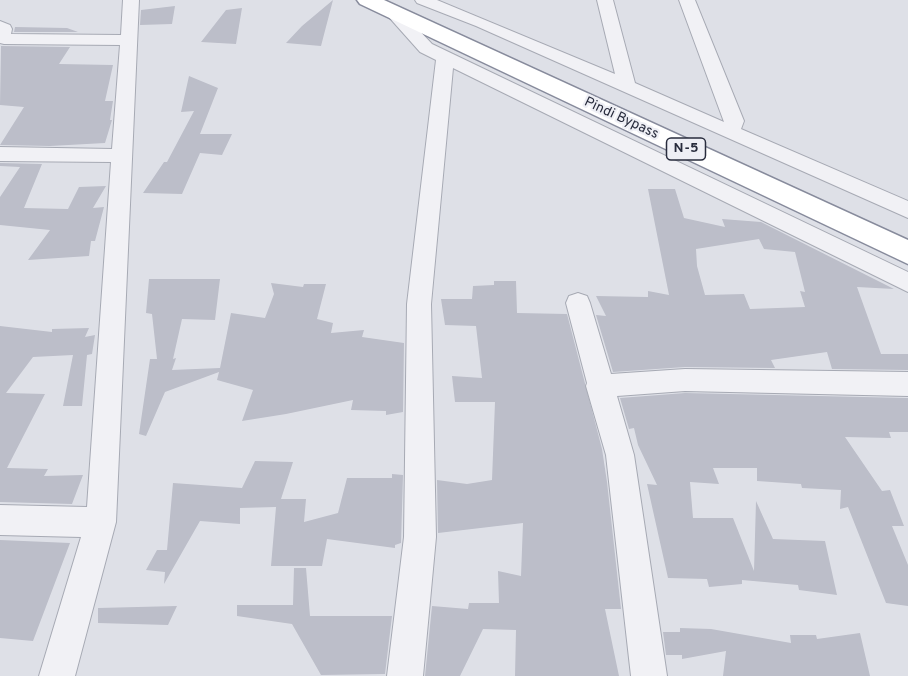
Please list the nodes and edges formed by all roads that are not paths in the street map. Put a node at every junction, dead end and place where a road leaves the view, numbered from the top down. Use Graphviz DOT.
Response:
graph roads {
  1 [pos="131,0"];
  2 [pos="367,0"];
  3 [pos="423,0"];
  4 [pos="605,0"];
  5 [pos="687,0"];
  6 [pos="445,4"];
  7 [pos="395,6"];
  8 [pos="1,27"];
  9 [pos="127,40"];
  10 [pos="462,46"];
  11 [pos="627,87"];
  12 [pos="730,132"];
  13 [pos="0,154"];
  14 [pos="121,156"];
  15 [pos="908,210"];
  16 [pos="908,230"];
  17 [pos="908,253"];
  18 [pos="908,283"];
  19 [pos="578,303"];
  20 [pos="908,384"];
  21 [pos="599,386"];
  22 [pos="0,520"];
  23 [pos="101,522"];
  24 [pos="57,676"];
  25 [pos="405,676"];
  26 [pos="649,676"];
  1 -- 9 [label="street"];
  2 -- 7 [label="highway, Pindi Bypass / N-5"];
  3 -- 6 [label="street"];
  4 -- 11 [label="street"];
  5 -- 12 [label="street"];
  6 -- 11 [label="street"];
  7 -- 10 [label="highway, Pindi Bypass / N-5"];
  8 -- 9 [label="street"];
  9 -- 14 [label="street"];
  10 -- 16 [label="highway, Pindi Bypass / N-5"];
  10 -- 17 [label="highway, Pindi Bypass / N-5"];
  10 -- 18 [label="street"];
  10 -- 25 [label="street"];
  11 -- 12 [label="street"];
  12 -- 15 [label="street"];
  13 -- 14 [label="street"];
  14 -- 23 [label="street"];
  19 -- 21 [label="street"];
  20 -- 21 [label="street"];
  21 -- 26 [label="street"];
  22 -- 23 [label="street"];
  23 -- 24 [label="street"];
}
